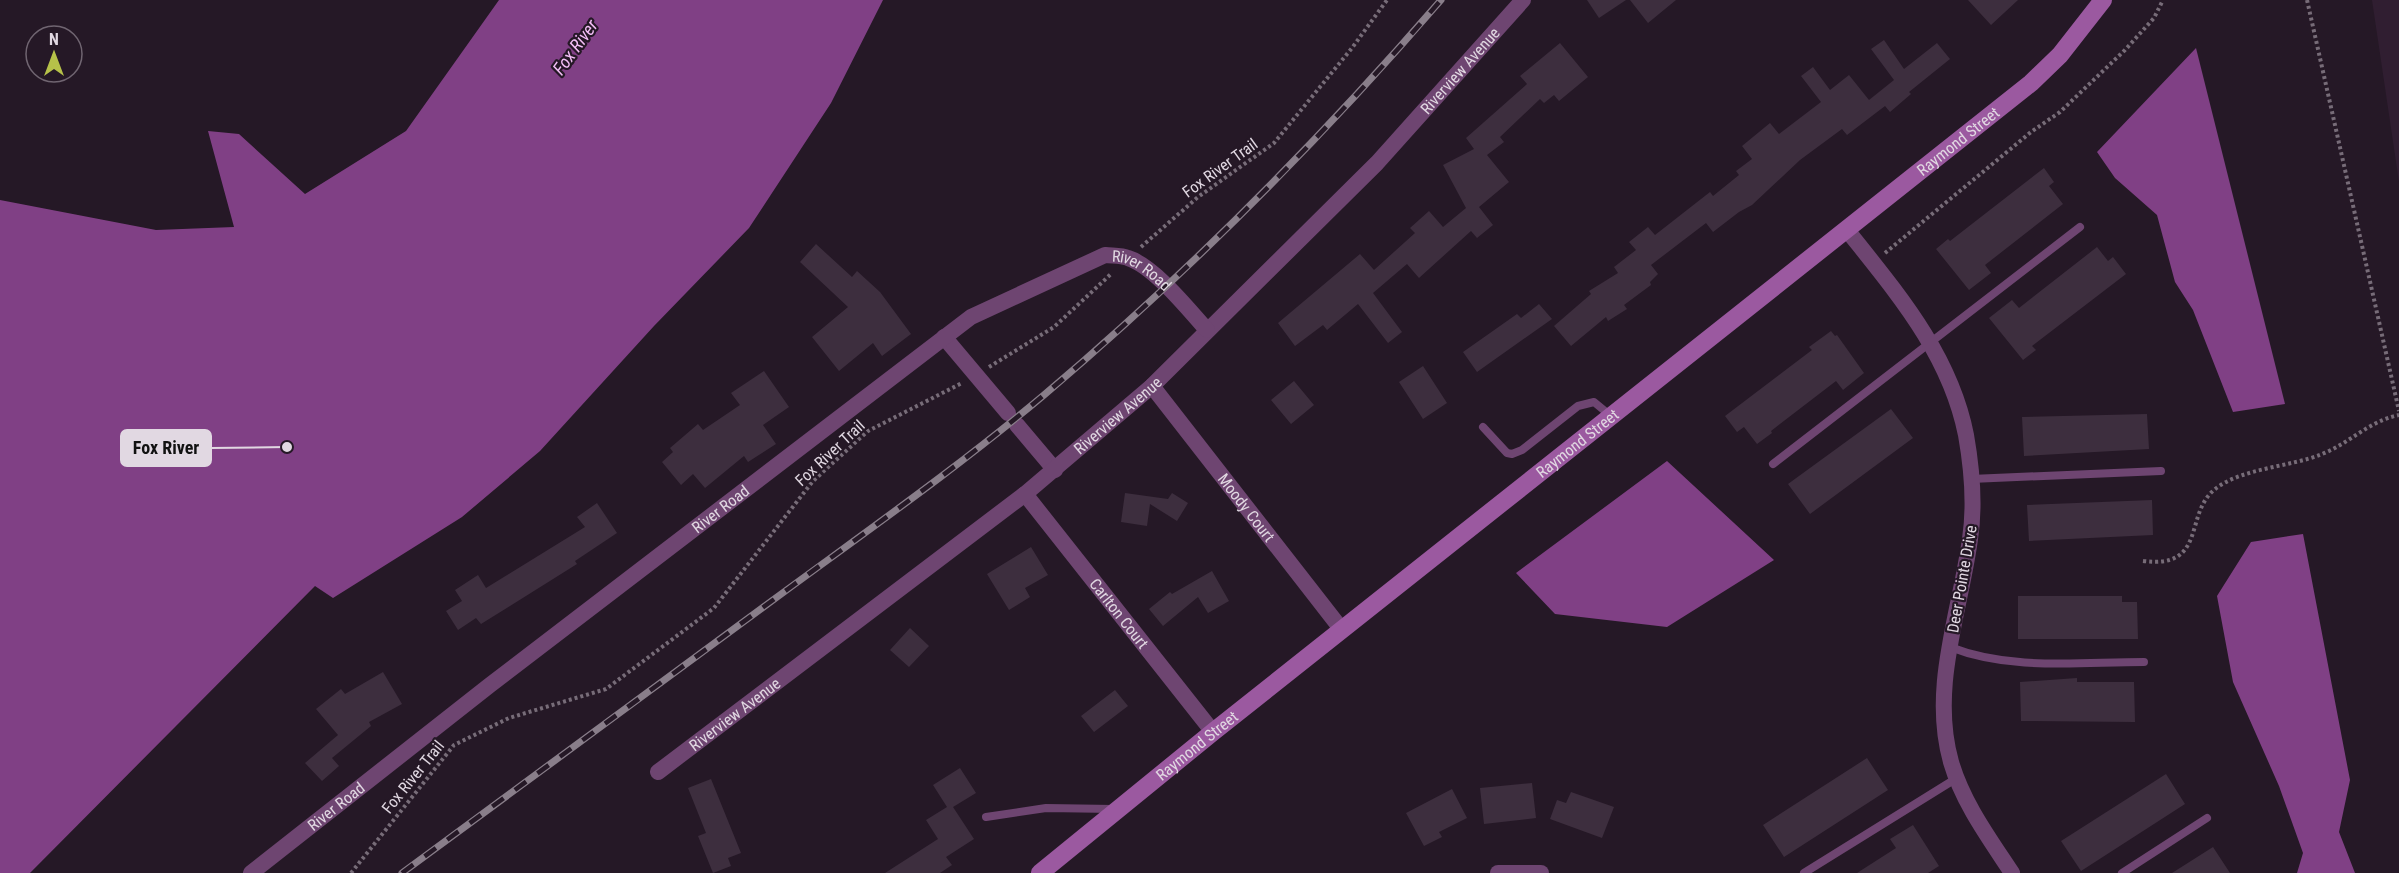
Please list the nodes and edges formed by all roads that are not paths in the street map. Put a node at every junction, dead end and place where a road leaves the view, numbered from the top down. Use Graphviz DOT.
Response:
graph roads {
  1 [pos="1523,0"];
  2 [pos="2103,0"];
  3 [pos="2080,227"];
  4 [pos="1847,230"];
  5 [pos="1207,330"];
  6 [pos="944,337"];
  7 [pos="1930,342"];
  8 [pos="1152,386"];
  9 [pos="1611,417"];
  10 [pos="1483,427"];
  11 [pos="1773,464"];
  12 [pos="1055,470"];
  13 [pos="2161,471"];
  14 [pos="1971,479"];
  15 [pos="1025,494"];
  16 [pos="1342,630"];
  17 [pos="1950,647"];
  18 [pos="2144,662"];
  19 [pos="1213,732"];
  20 [pos="658,772"];
  21 [pos="1957,778"];
  22 [pos="1118,809"];
  23 [pos="986,817"];
  24 [pos="2207,818"];
  25 [pos="251,873"];
  26 [pos="1040,873"];
  27 [pos="1498,873"];
  28 [pos="1541,873"];
  29 [pos="1804,873"];
  30 [pos="2012,873"];
  31 [pos="2122,873"];
  1 -- 5 [label="street, Riverview Avenue"];
  2 -- 4 [label="street, Raymond Street"];
  3 -- 7 [label="lane"];
  4 -- 7 [label="street, Deer Pointe Drive"];
  4 -- 9 [label="street, Raymond Street"];
  5 -- 6 [label="street, River Road"];
  5 -- 8 [label="street, Riverview Avenue"];
  6 -- 12 [label="street"];
  6 -- 25 [label="street, River Road"];
  7 -- 11 [label="lane"];
  7 -- 14 [label="street, Deer Pointe Drive"];
  8 -- 12 [label="street, Riverview Avenue"];
  8 -- 16 [label="street, Moody Court"];
  9 -- 10 [label="lane"];
  9 -- 16 [label="street, Raymond Street"];
  12 -- 15 [label="street, Riverview Avenue"];
  13 -- 14 [label="lane"];
  14 -- 17 [label="street, Deer Pointe Drive"];
  15 -- 19 [label="street, Carlton Court"];
  15 -- 20 [label="street, Riverview Avenue"];
  16 -- 19 [label="street, Raymond Street"];
  17 -- 18 [label="lane"];
  17 -- 21 [label="street, Deer Pointe Drive"];
  19 -- 22 [label="street, Raymond Street"];
  21 -- 29 [label="lane"];
  21 -- 30 [label="street, Deer Pointe Drive"];
  22 -- 23 [label="lane"];
  22 -- 26 [label="street, Raymond Street"];
  24 -- 31 [label="lane"];
  27 -- 28 [label="street"];
}
